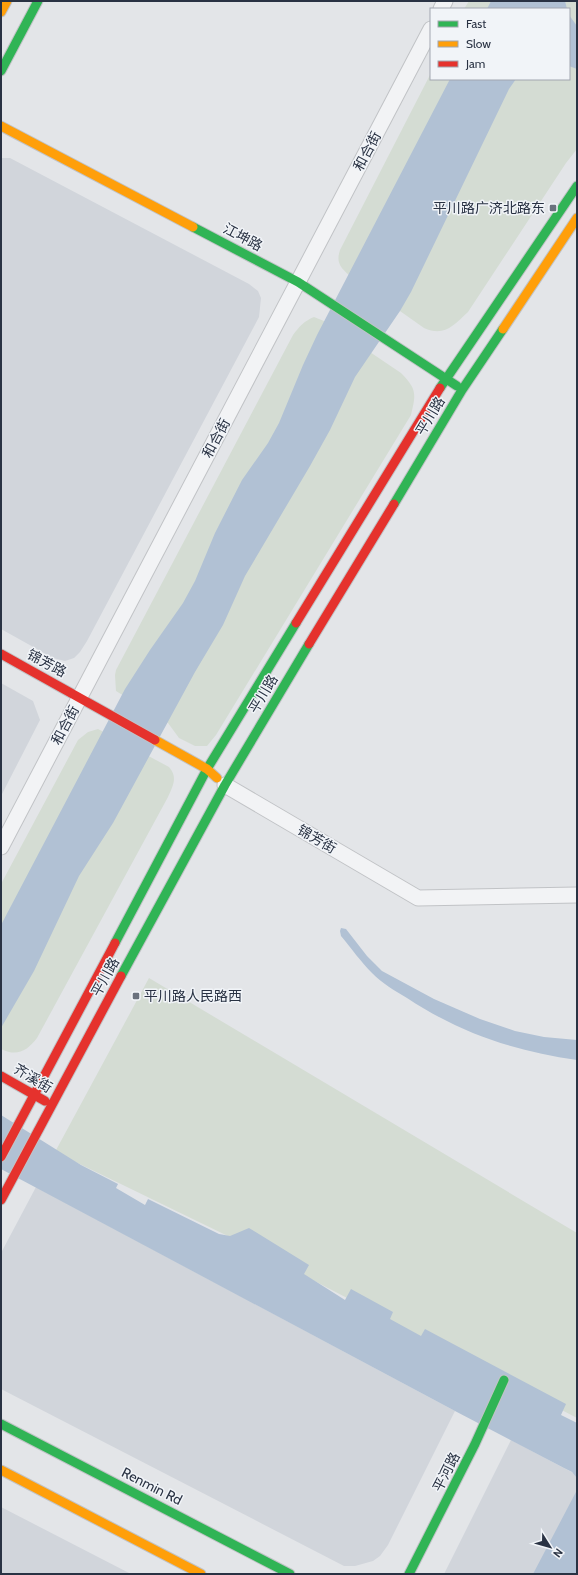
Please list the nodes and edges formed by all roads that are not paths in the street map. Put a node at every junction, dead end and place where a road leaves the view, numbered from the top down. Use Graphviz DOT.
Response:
graph roads {
  1 [pos="7,1"];
  2 [pos="38,1"];
  3 [pos="1,12"];
  4 [pos="430,31"];
  5 [pos="1,71"];
  6 [pos="1,126"];
  7 [pos="577,186"];
  8 [pos="577,218"];
  9 [pos="298,282"];
  10 [pos="446,378"];
  11 [pos="462,390"];
  12 [pos="1,654"];
  13 [pos="80,696"];
  14 [pos="207,769"];
  15 [pos="225,785"];
  16 [pos="1,847"];
  17 [pos="577,895"];
  18 [pos="1,1076"];
  19 [pos="34,1094"];
  20 [pos="51,1105"];
  21 [pos="1,1157"];
  22 [pos="1,1200"];
  23 [pos="504,1380"];
  24 [pos="1,1424"];
  25 [pos="1,1470"];
  26 [pos="201,1574"];
  27 [pos="290,1574"];
  28 [pos="409,1574"];
  1 -- 3 [label="street"];
  2 -- 5 [label="street"];
  4 -- 9 [label="street, 和合街"];
  6 -- 9 [label="street, 江坤路"];
  7 -- 10 [label="street, 平川路"];
  8 -- 11 [label="street, 平川路"];
  9 -- 10 [label="street, 江坤路"];
  9 -- 13 [label="street, 和合街"];
  10 -- 11 [label="street, 江坤路"];
  10 -- 14 [label="street, 平川路"];
  11 -- 15 [label="street, 平川路"];
  12 -- 13 [label="street, 锦芳路"];
  13 -- 14 [label="street, 锦芳街"];
  13 -- 16 [label="street, 和合街"];
  14 -- 15 [label="street, 锦芳街"];
  14 -- 19 [label="street, 平川路"];
  15 -- 17 [label="street, 锦芳街"];
  15 -- 20 [label="street, 平川路"];
  18 -- 19 [label="street, 齐溪街"];
  19 -- 20 [label="street, 齐溪街"];
  19 -- 21 [label="street, 平川路"];
  20 -- 22 [label="street, 平川路"];
  23 -- 28 [label="street, 平河路"];
  24 -- 27 [label="street, Renmin Rd"];
  25 -- 26 [label="street"];
}
